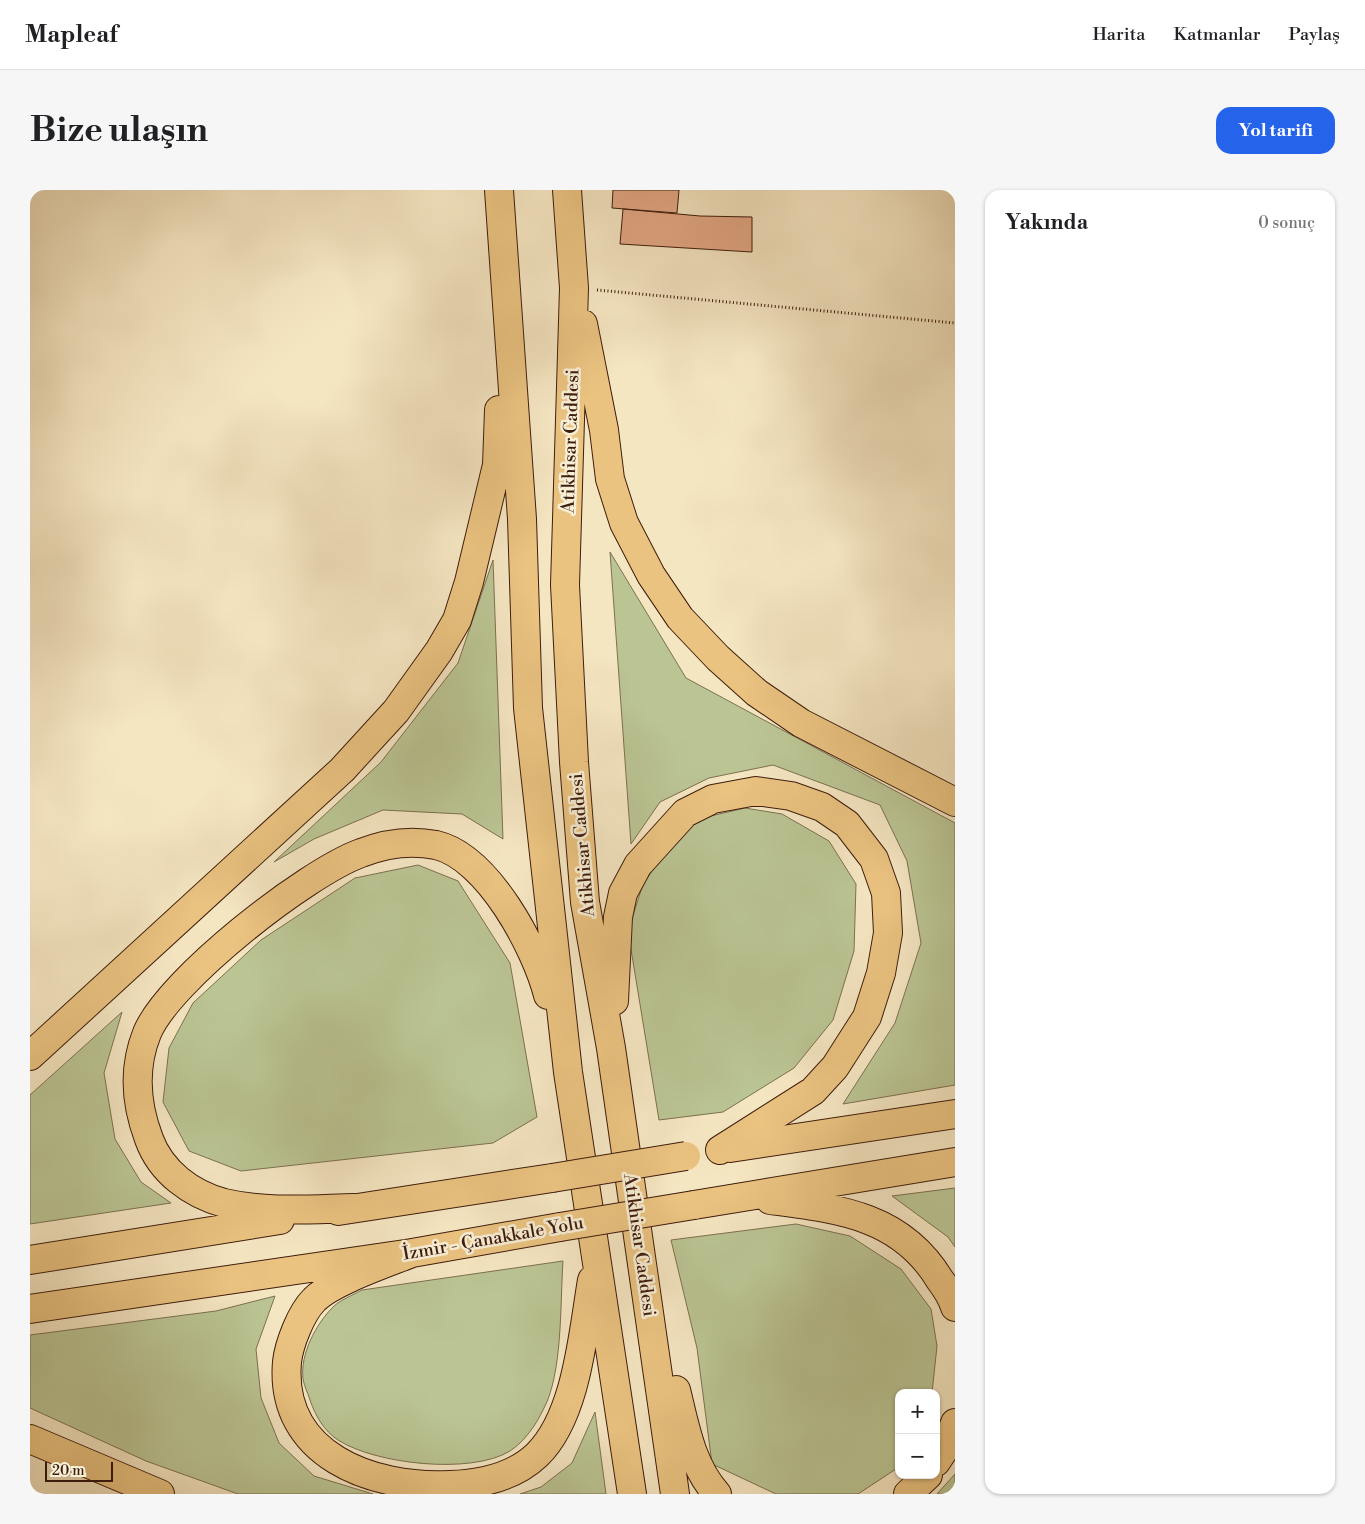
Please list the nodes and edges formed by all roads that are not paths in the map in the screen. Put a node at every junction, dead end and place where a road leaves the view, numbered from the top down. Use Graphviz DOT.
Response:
graph roads {
  1 [pos="500,190"];
  2 [pos="567,190"];
  3 [pos="504,273"];
  4 [pos="574,288"];
  5 [pos="955,802"];
  6 [pos="611,1048"];
  7 [pos="30,1056"];
  8 [pos="568,1072"];
  9 [pos="955,1114"];
  10 [pos="720,1150"];
  11 [pos="955,1162"];
  12 [pos="741,1196"];
  13 [pos="354,1208"];
  14 [pos="412,1252"];
  15 [pos="596,1257"];
  16 [pos="642,1257"];
  17 [pos="30,1260"];
  18 [pos="955,1307"];
  19 [pos="30,1309"];
  20 [pos="955,1423"];
  21 [pos="30,1439"];
  22 [pos="940,1456"];
  23 [pos="924,1479"];
  24 [pos="160,1494"];
  25 [pos="632,1494"];
  26 [pos="675,1494"];
  27 [pos="717,1494"];
  28 [pos="908,1494"];
  1 -- 3 [label="highway"];
  2 -- 4 [label="highway, Atikhisar Caddesi"];
  3 -- 7 [label="highway"];
  3 -- 8 [label="highway"];
  4 -- 5 [label="highway"];
  4 -- 6 [label="highway, Atikhisar Caddesi"];
  6 -- 10 [label="highway"];
  6 -- 16 [label="highway, Atikhisar Caddesi"];
  8 -- 13 [label="highway"];
  8 -- 15 [label="highway"];
  9 -- 10 [label="highway"];
  10 -- 13 [label="highway, bridge"];
  11 -- 12 [label="highway, İzmir - Çanakkale Yolu"];
  12 -- 14 [label="highway, İzmir - Çanakkale Yolu, bridge"];
  12 -- 18 [label="highway"];
  13 -- 17 [label="highway"];
  14 -- 15 [label="highway"];
  14 -- 19 [label="highway, İzmir - Çanakkale Yolu"];
  15 -- 25 [label="highway"];
  16 -- 26 [label="highway, Atikhisar Caddesi"];
  16 -- 27 [label="highway"];
  20 -- 22 [label="highway"];
  21 -- 24 [label="highway"];
  23 -- 28 [label="highway"];
}
